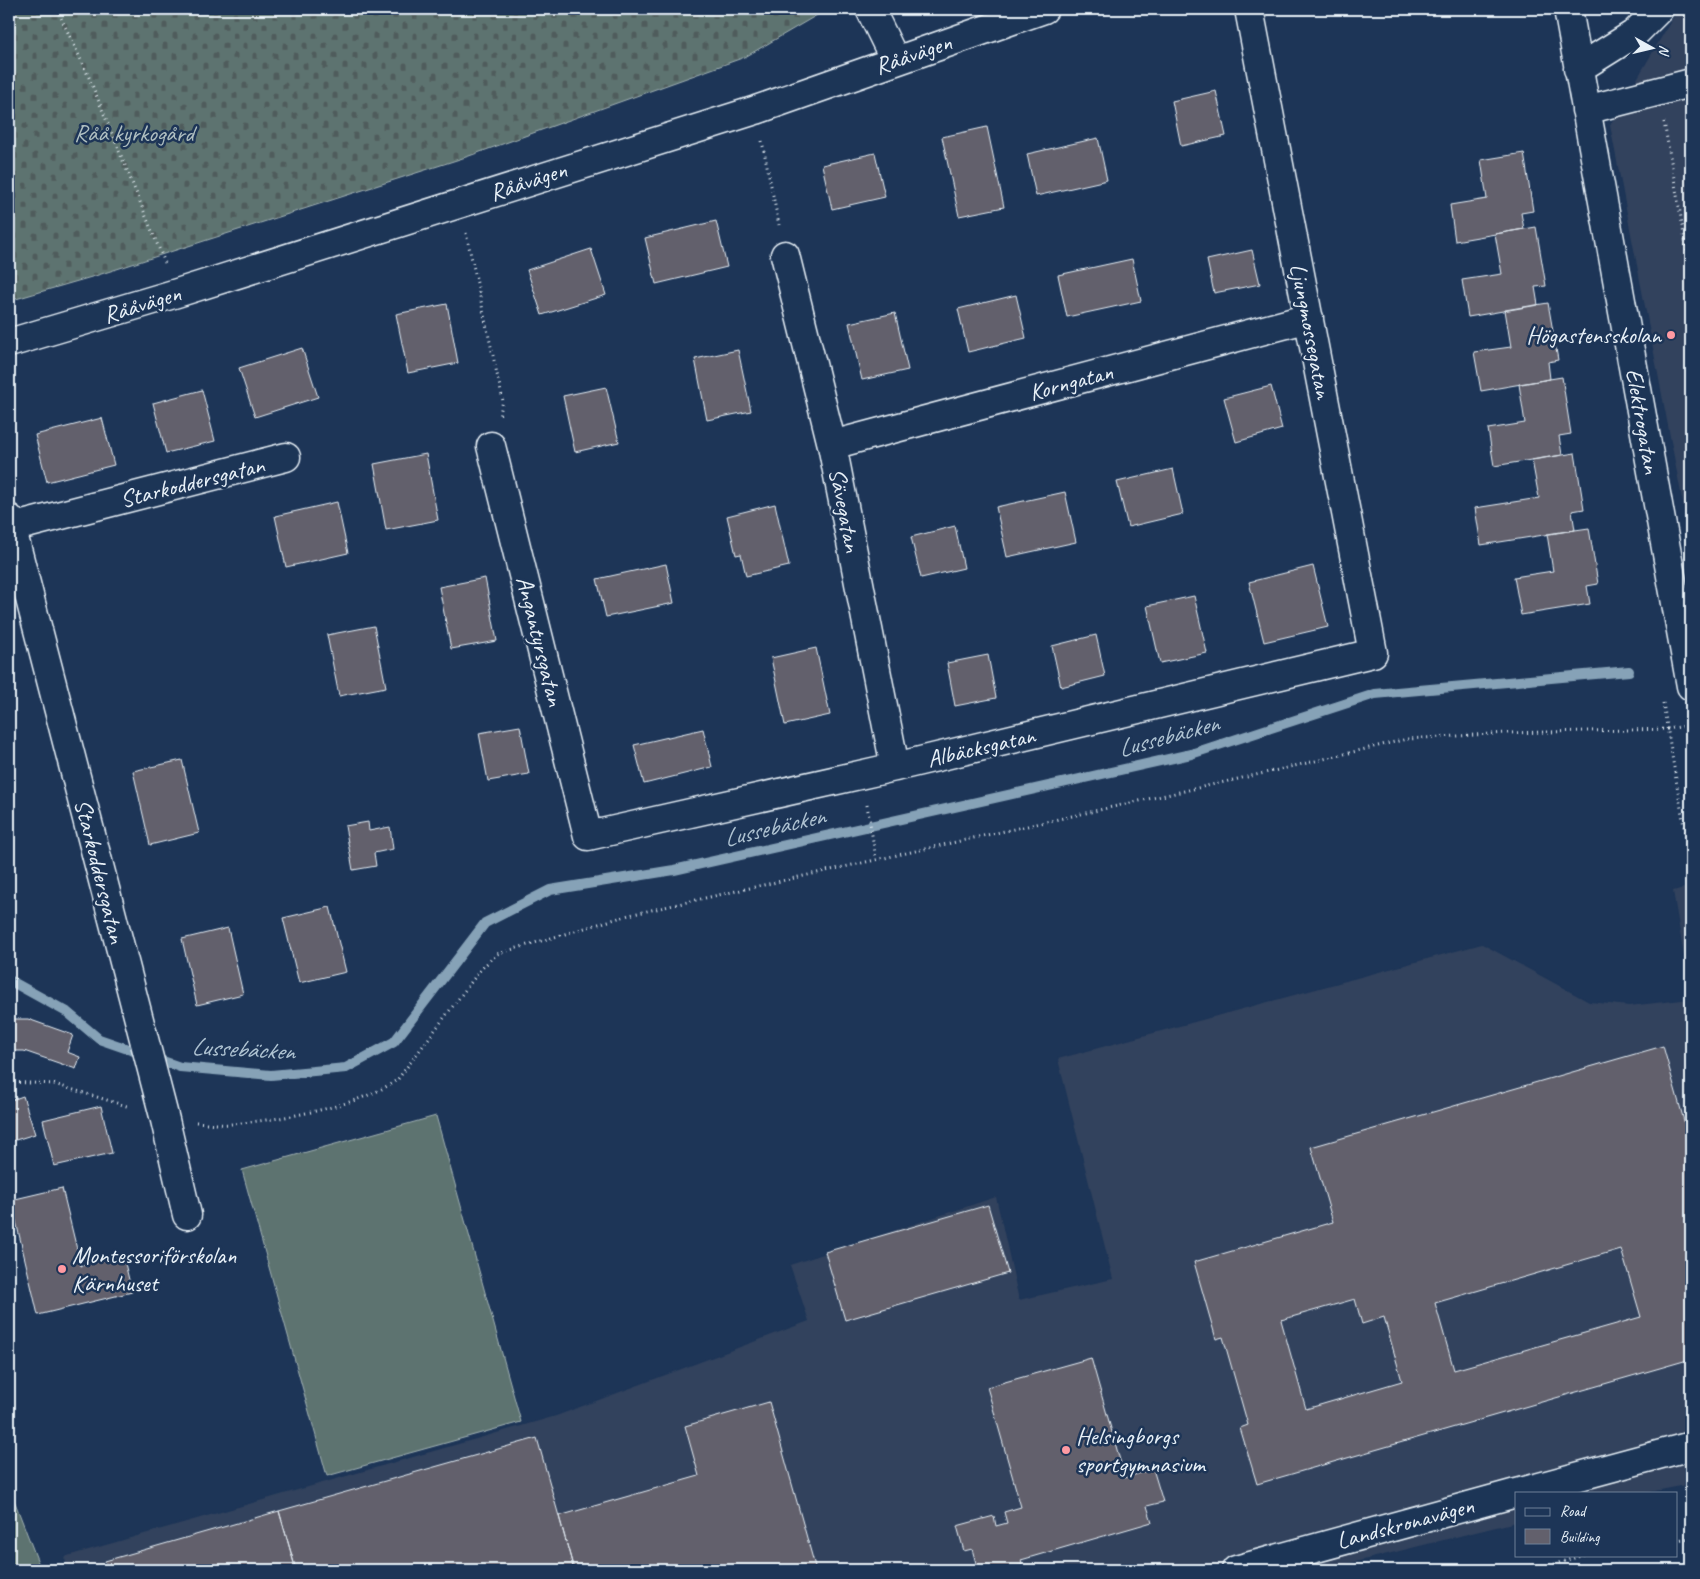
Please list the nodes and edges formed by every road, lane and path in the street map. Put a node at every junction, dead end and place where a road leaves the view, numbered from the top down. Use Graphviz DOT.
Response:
graph roads {
  1 [pos="57,9"];
  2 [pos="870,9"];
  3 [pos="1044,9"];
  4 [pos="1249,9"];
  5 [pos="1568,9"];
  6 [pos="1659,9"];
  7 [pos="894,60"];
  8 [pos="1578,69"];
  9 [pos="1691,83"];
  10 [pos="1659,91"];
  11 [pos="756,110"];
  12 [pos="1586,110"];
  13 [pos="460,203"];
  14 [pos="785,255"];
  15 [pos="1691,274"];
  16 [pos="177,293"];
  17 [pos="1309,318"];
  18 [pos="9,343"];
  19 [pos="832,445"];
  20 [pos="491,446"];
  21 [pos="286,458"];
  22 [pos="10,523"];
  23 [pos="1373,654"];
  24 [pos="1691,686"];
  25 [pos="1691,725"];
  26 [pos="895,768"];
  27 [pos="867,807"];
  28 [pos="588,836"];
  29 [pos="876,859"];
  30 [pos="9,1082"];
  31 [pos="165,1120"];
  32 [pos="187,1215"];
  33 [pos="1691,1446"];
  34 [pos="1521,1492"];
  35 [pos="1515,1494"];
  36 [pos="1691,1538"];
  37 [pos="1678,1540"];
  38 [pos="1581,1556"];
  39 [pos="1236,1570"];
  40 [pos="1534,1570"];
  1 -- 16 [label="path"];
  2 -- 7 [label="street"];
  3 -- 7 [label="street, Rååvägen"];
  4 -- 17 [label="street, Ljungmossegatan"];
  5 -- 8 [label="street, Elektrogatan"];
  6 -- 8 [label="street"];
  7 -- 11 [label="street, Rååvägen"];
  8 -- 12 [label="street, Elektrogatan"];
  9 -- 10 [label="street"];
  10 -- 12 [label="street"];
  10 -- 15 [label="path"];
  11 -- 13 [label="street, Rååvägen"];
  11 -- 14 [label="path"];
  12 -- 24 [label="street, Elektrogatan"];
  13 -- 16 [label="street, Rååvägen"];
  13 -- 20 [label="path"];
  14 -- 19 [label="street, Sävegatan"];
  16 -- 18 [label="street, Rååvägen"];
  17 -- 19 [label="street, Korngatan"];
  17 -- 23 [label="street, Ljungmossegatan"];
  19 -- 26 [label="street, Sävegatan"];
  20 -- 28 [label="street, Angantyrsgatan"];
  21 -- 22 [label="street, Starkoddersgatan"];
  22 -- 31 [label="street, Starkoddersgatan"];
  23 -- 26 [label="street, Albäcksgatan"];
  25 -- 29 [label="path"];
  26 -- 28 [label="street, Albäcksgatan"];
  27 -- 29 [label="path"];
  29 -- 31 [label="path"];
  30 -- 31 [label="path"];
  31 -- 32 [label="street, Starkoddersgatan"];
  33 -- 34 [label="street, Landskronavägen"];
  35 -- 39 [label="street, Landskronavägen"];
  36 -- 37 [label="path"];
  38 -- 40 [label="path"];
}
